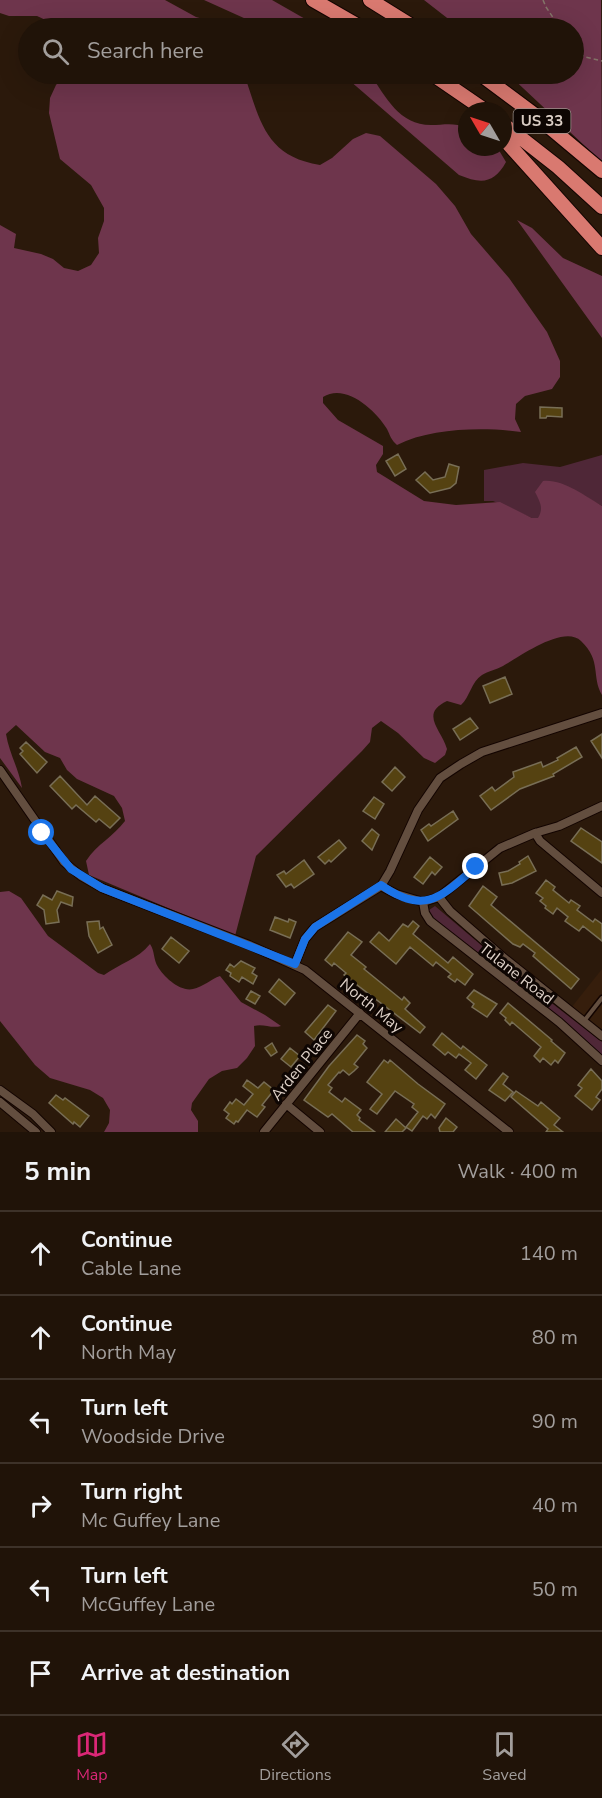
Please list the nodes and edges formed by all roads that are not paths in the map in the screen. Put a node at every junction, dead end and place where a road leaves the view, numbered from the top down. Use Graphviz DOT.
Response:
graph roads {
  1 [pos="313,0"];
  2 [pos="370,0"];
  3 [pos="344,18"];
  4 [pos="399,18"];
  5 [pos="444,84"];
  6 [pos="447,84"];
  7 [pos="494,84"];
  8 [pos="463,102"];
  9 [pos="473,102"];
  10 [pos="512,131"];
  11 [pos="512,148"];
  12 [pos="602,171"];
  13 [pos="602,207"];
  14 [pos="602,248"];
  15 [pos="602,712"];
  16 [pos="0,770"];
  17 [pos="602,806"];
  18 [pos="536,833"];
  19 [pos="381,885"];
  20 [pos="602,893"];
  21 [pos="439,897"];
  22 [pos="423,902"];
  23 [pos="295,964"];
  24 [pos="602,998"];
  25 [pos="360,1013"];
  26 [pos="584,1021"];
  27 [pos="602,1036"];
  28 [pos="602,1061"];
  29 [pos="0,1090"];
  30 [pos="0,1102"];
  31 [pos="286,1104"];
  32 [pos="36,1132"];
  33 [pos="51,1132"];
  34 [pos="264,1132"];
  35 [pos="320,1132"];
  36 [pos="509,1132"];
  1 -- 3 [label="highway"];
  2 -- 4 [label="highway"];
  5 -- 8 [label="highway"];
  6 -- 9 [label="highway"];
  7 -- 12 [label="highway, US 33"];
  10 -- 13 [label="highway, US 33"];
  11 -- 14 [label="highway"];
  15 -- 19 [label="street"];
  16 -- 23 [label="street, North May"];
  17 -- 18 [label="street"];
  18 -- 20 [label="street"];
  18 -- 21 [label="street"];
  19 -- 22 [label="street"];
  19 -- 23 [label="street"];
  21 -- 22 [label="street"];
  21 -- 26 [label="street, Tulane Road"];
  22 -- 28 [label="street, Tulane Road"];
  23 -- 25 [label="street, North May"];
  24 -- 26 [label="lane"];
  25 -- 31 [label="street, Arden Place"];
  25 -- 36 [label="street, North May"];
  26 -- 27 [label="street, Tulane Road"];
  29 -- 33 [label="street"];
  30 -- 32 [label="street"];
  31 -- 34 [label="street, Arden Place"];
  31 -- 35 [label="street"];
}
